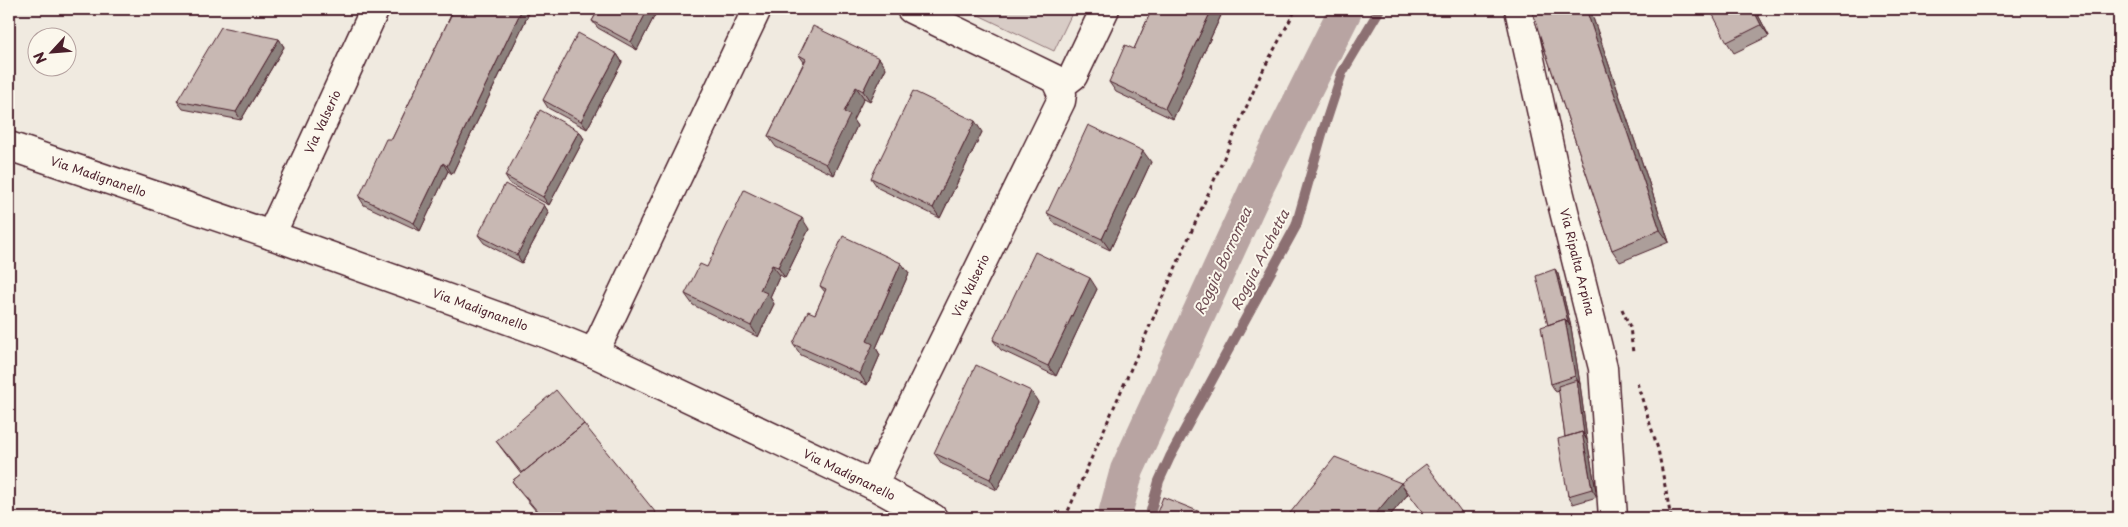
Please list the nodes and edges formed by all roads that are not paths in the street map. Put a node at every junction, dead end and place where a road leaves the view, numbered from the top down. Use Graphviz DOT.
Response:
graph roads {
  1 [pos="375,9"];
  2 [pos="757,9"];
  3 [pos="911,9"];
  4 [pos="1105,9"];
  5 [pos="1518,9"];
  6 [pos="1060,86"];
  7 [pos="9,146"];
  8 [pos="271,235"];
  9 [pos="594,353"];
  10 [pos="873,485"];
  11 [pos="932,518"];
  12 [pos="1614,518"];
  1 -- 8 [label="street, Via Valserio"];
  2 -- 9 [label="street"];
  3 -- 6 [label="street"];
  4 -- 6 [label="street"];
  5 -- 12 [label="street, Via Ripalta Arpina"];
  6 -- 10 [label="street, Via Valserio"];
  7 -- 8 [label="street, Via Madignanello"];
  8 -- 9 [label="street, Via Madignanello"];
  9 -- 10 [label="street, Via Madignanello"];
  10 -- 11 [label="street, Via Madignanello"];
}
